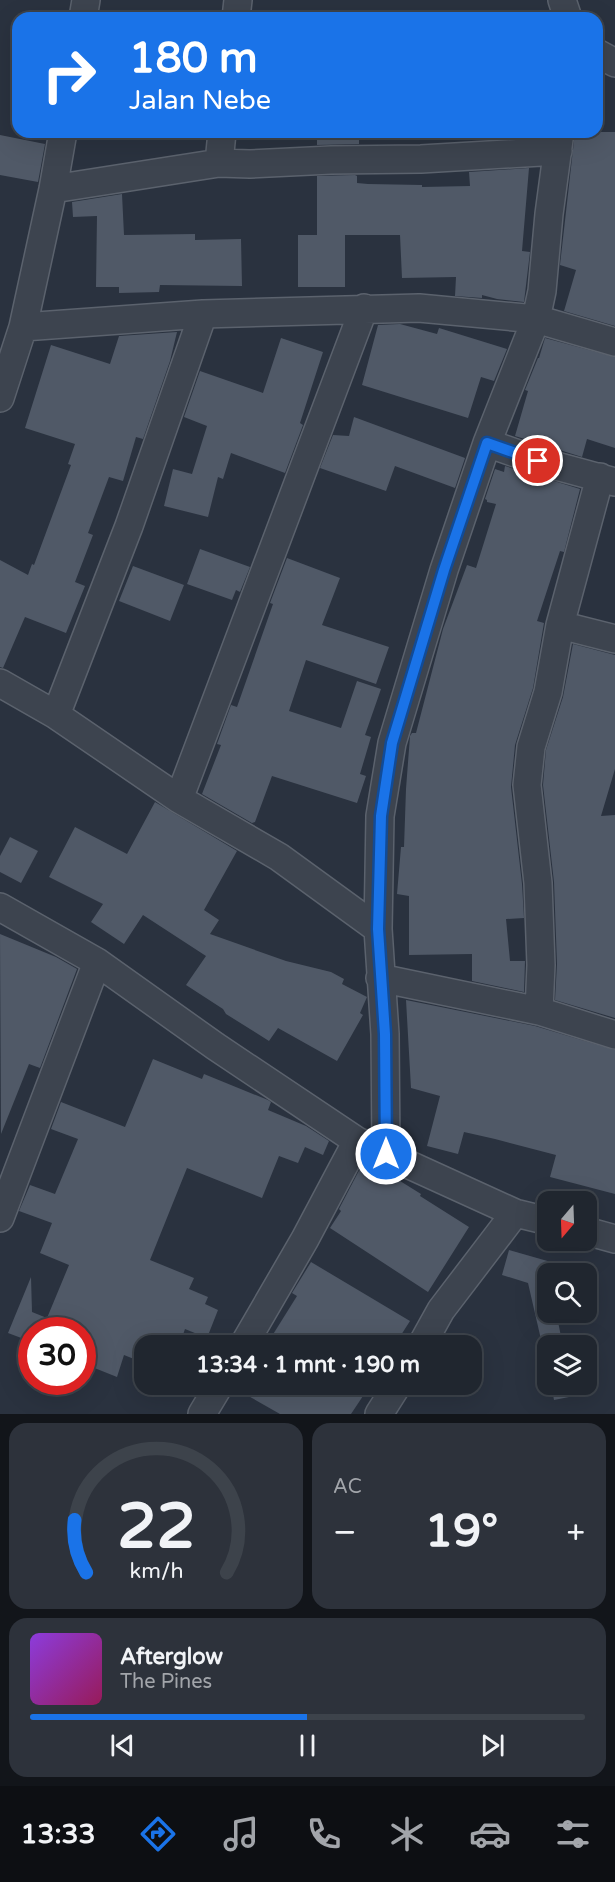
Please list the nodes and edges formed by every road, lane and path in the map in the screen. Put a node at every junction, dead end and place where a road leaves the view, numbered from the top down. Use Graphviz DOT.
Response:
graph roads {
  1 [pos="62,138"];
  2 [pos="221,138"];
  3 [pos="559,141"];
  4 [pos="219,163"];
  5 [pos="53,189"];
  6 [pos="364,308"];
  7 [pos="203,314"];
  8 [pos="536,319"];
  9 [pos="23,327"];
  10 [pos="615,342"];
  11 [pos="0,398"];
  12 [pos="487,443"];
  13 [pos="607,480"];
  14 [pos="560,625"];
  15 [pos="615,639"];
  16 [pos="0,683"];
  17 [pos="56,714"];
  18 [pos="179,799"];
  19 [pos="0,907"];
  20 [pos="378,929"];
  21 [pos="97,962"];
  22 [pos="381,978"];
  23 [pos="539,1011"];
  24 [pos="615,1035"];
  25 [pos="357,1141"];
  26 [pos="386,1154"];
  27 [pos="515,1213"];
  28 [pos="0,1218"];
  29 [pos="537,1218"];
  30 [pos="597,1234"];
  31 [pos="615,1239"];
  32 [pos="249,1335"];
  33 [pos="427,1335"];
  34 [pos="213,1395"];
  35 [pos="391,1395"];
  36 [pos="202,1414"];
  37 [pos="379,1414"];
  1 -- 5 [label="street"];
  2 -- 4 [label="street"];
  3 -- 4 [label="street"];
  3 -- 8 [label="street"];
  4 -- 5 [label="street"];
  5 -- 9 [label="street"];
  6 -- 7 [label="street"];
  6 -- 8 [label="street"];
  6 -- 18 [label="street"];
  7 -- 9 [label="street"];
  7 -- 17 [label="street"];
  8 -- 10 [label="street"];
  8 -- 12 [label="street"];
  9 -- 11 [label="street"];
  12 -- 13 [label="street"];
  12 -- 20 [label="street"];
  13 -- 14 [label="street"];
  14 -- 15 [label="street"];
  14 -- 23 [label="street"];
  16 -- 17 [label="street"];
  17 -- 18 [label="street"];
  18 -- 20 [label="street"];
  19 -- 21 [label="street"];
  20 -- 22 [label="street"];
  21 -- 25 [label="street"];
  21 -- 28 [label="street"];
  22 -- 23 [label="street"];
  22 -- 26 [label="street"];
  23 -- 24 [label="street"];
  25 -- 26 [label="street"];
  25 -- 32 [label="street"];
  26 -- 27 [label="street"];
  27 -- 29 [label="street"];
  27 -- 33 [label="street"];
  30 -- 31 [label="street"];
  34 -- 36 [label="street"];
  35 -- 37 [label="street"];
}
